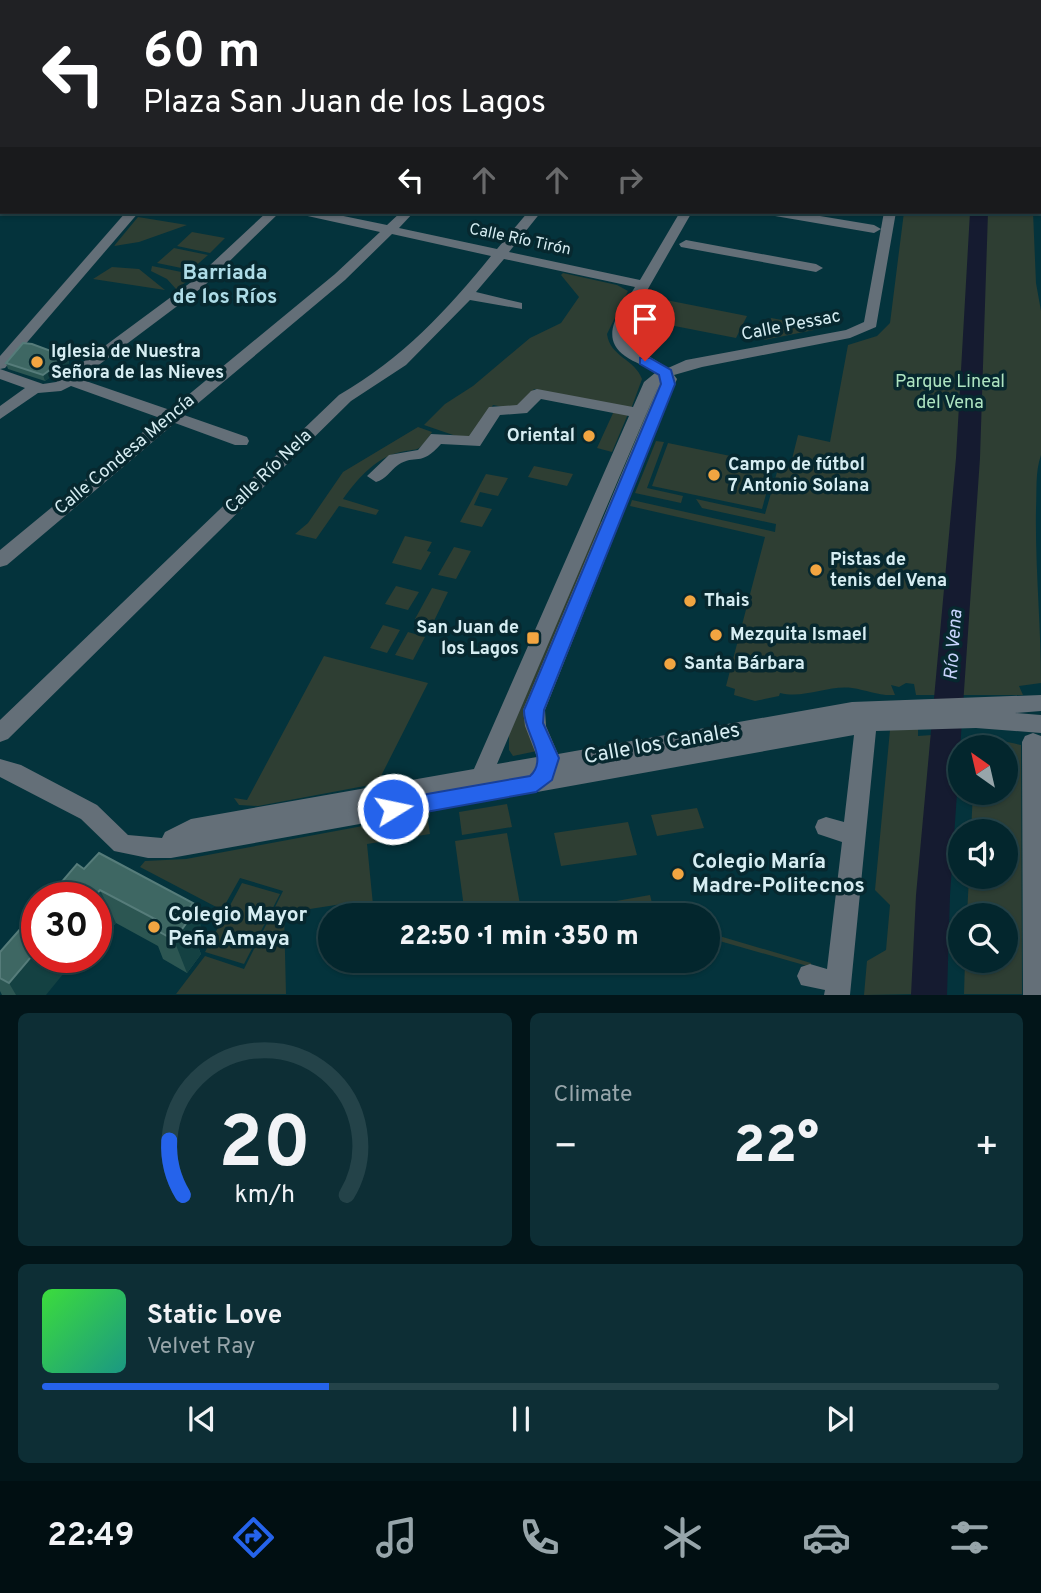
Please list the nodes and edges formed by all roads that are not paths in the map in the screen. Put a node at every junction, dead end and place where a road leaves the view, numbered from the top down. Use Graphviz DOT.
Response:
graph roads {
  1 [pos="131,214"];
  2 [pos="272,214"];
  3 [pos="317,214"];
  4 [pos="406,214"];
  5 [pos="533,214"];
  6 [pos="685,214"];
  7 [pos="787,214"];
  8 [pos="890,214"];
  9 [pos="874,229"];
  10 [pos="389,230"];
  11 [pos="686,244"];
  12 [pos="499,254"];
  13 [pos="816,268"];
  14 [pos="643,285"];
  15 [pos="464,293"];
  16 [pos="517,306"];
  17 [pos="645,361"];
  18 [pos="696,364"];
  19 [pos="0,365"];
  20 [pos="666,373"];
  21 [pos="0,374"];
  22 [pos="69,380"];
  23 [pos="36,387"];
  24 [pos="639,413"];
  25 [pos="0,414"];
  26 [pos="170,416"];
  27 [pos="241,441"];
  28 [pos="626,465"];
  29 [pos="376,476"];
  30 [pos="604,517"];
  31 [pos="0,560"];
  32 [pos="1041,702"];
  33 [pos="882,706"];
  34 [pos="919,711"];
  35 [pos="976,712"];
  36 [pos="866,723"];
  37 [pos="0,733"];
  38 [pos="1037,733"];
  39 [pos="500,739"];
  40 [pos="547,754"];
  41 [pos="0,768"];
  42 [pos="508,772"];
  43 [pos="481,776"];
  44 [pos="531,784"];
  45 [pos="391,801"];
  46 [pos="826,827"];
  47 [pos="856,836"];
  48 [pos="172,848"];
  49 [pos="823,983"];
  50 [pos="1036,995"];
  1 -- 19 [label="street"];
  2 -- 22 [label="street"];
  3 -- 10 [label="street, Calle Río Tirón"];
  4 -- 10 [label="street, Calle Condesa Mencía"];
  5 -- 12 [label="street, Calle Río Nela"];
  6 -- 14 [label="street"];
  7 -- 9 [label="street"];
  8 -- 18 [label="street, Calle Pessac"];
  10 -- 12 [label="street, Calle Río Tirón"];
  10 -- 26 [label="street, Calle Condesa Mencía"];
  11 -- 13 [label="street"];
  12 -- 14 [label="street, Calle Río Tirón"];
  12 -- 15 [label="street, Calle Río Nela"];
  14 -- 17 [label="street"];
  15 -- 16 [label="street"];
  15 -- 37 [label="street, Calle Río Nela"];
  17 -- 18 [label="street, Calle Pessac"];
  17 -- 20 [label="street"];
  18 -- 20 [label="street"];
  20 -- 24 [label="street"];
  20 -- 28 [label="street"];
  21 -- 23 [label="street"];
  22 -- 23 [label="street"];
  22 -- 26 [label="street"];
  23 -- 25 [label="street"];
  24 -- 28 [label="street"];
  24 -- 29 [label="street"];
  26 -- 27 [label="street"];
  26 -- 31 [label="street, Calle Condesa Mencía"];
  28 -- 30 [label="street"];
  30 -- 39 [label="street"];
  30 -- 40 [label="street"];
  32 -- 35 [label="street, Calle los Canales"];
  33 -- 34 [label="street, Calle los Canales"];
  33 -- 36 [label="street"];
  33 -- 40 [label="street, Calle los Canales"];
  34 -- 35 [label="street, Calle los Canales"];
  34 -- 36 [label="street, Calle los Canales"];
  35 -- 38 [label="street, Calle los Canales"];
  36 -- 44 [label="street, Calle los Canales"];
  36 -- 47 [label="street"];
  38 -- 50 [label="street"];
  39 -- 42 [label="street"];
  39 -- 43 [label="street"];
  40 -- 42 [label="street, Calle los Canales"];
  40 -- 44 [label="street"];
  41 -- 48 [label="street, Calle los Canales"];
  42 -- 43 [label="street, Calle los Canales"];
  42 -- 44 [label="street"];
  43 -- 45 [label="street, Calle los Canales"];
  44 -- 45 [label="street, Calle los Canales"];
  45 -- 48 [label="street, Calle los Canales"];
  45 -- 48 [label="street, Calle los Canales"];
  46 -- 47 [label="street"];
  47 -- 49 [label="street"];
}
